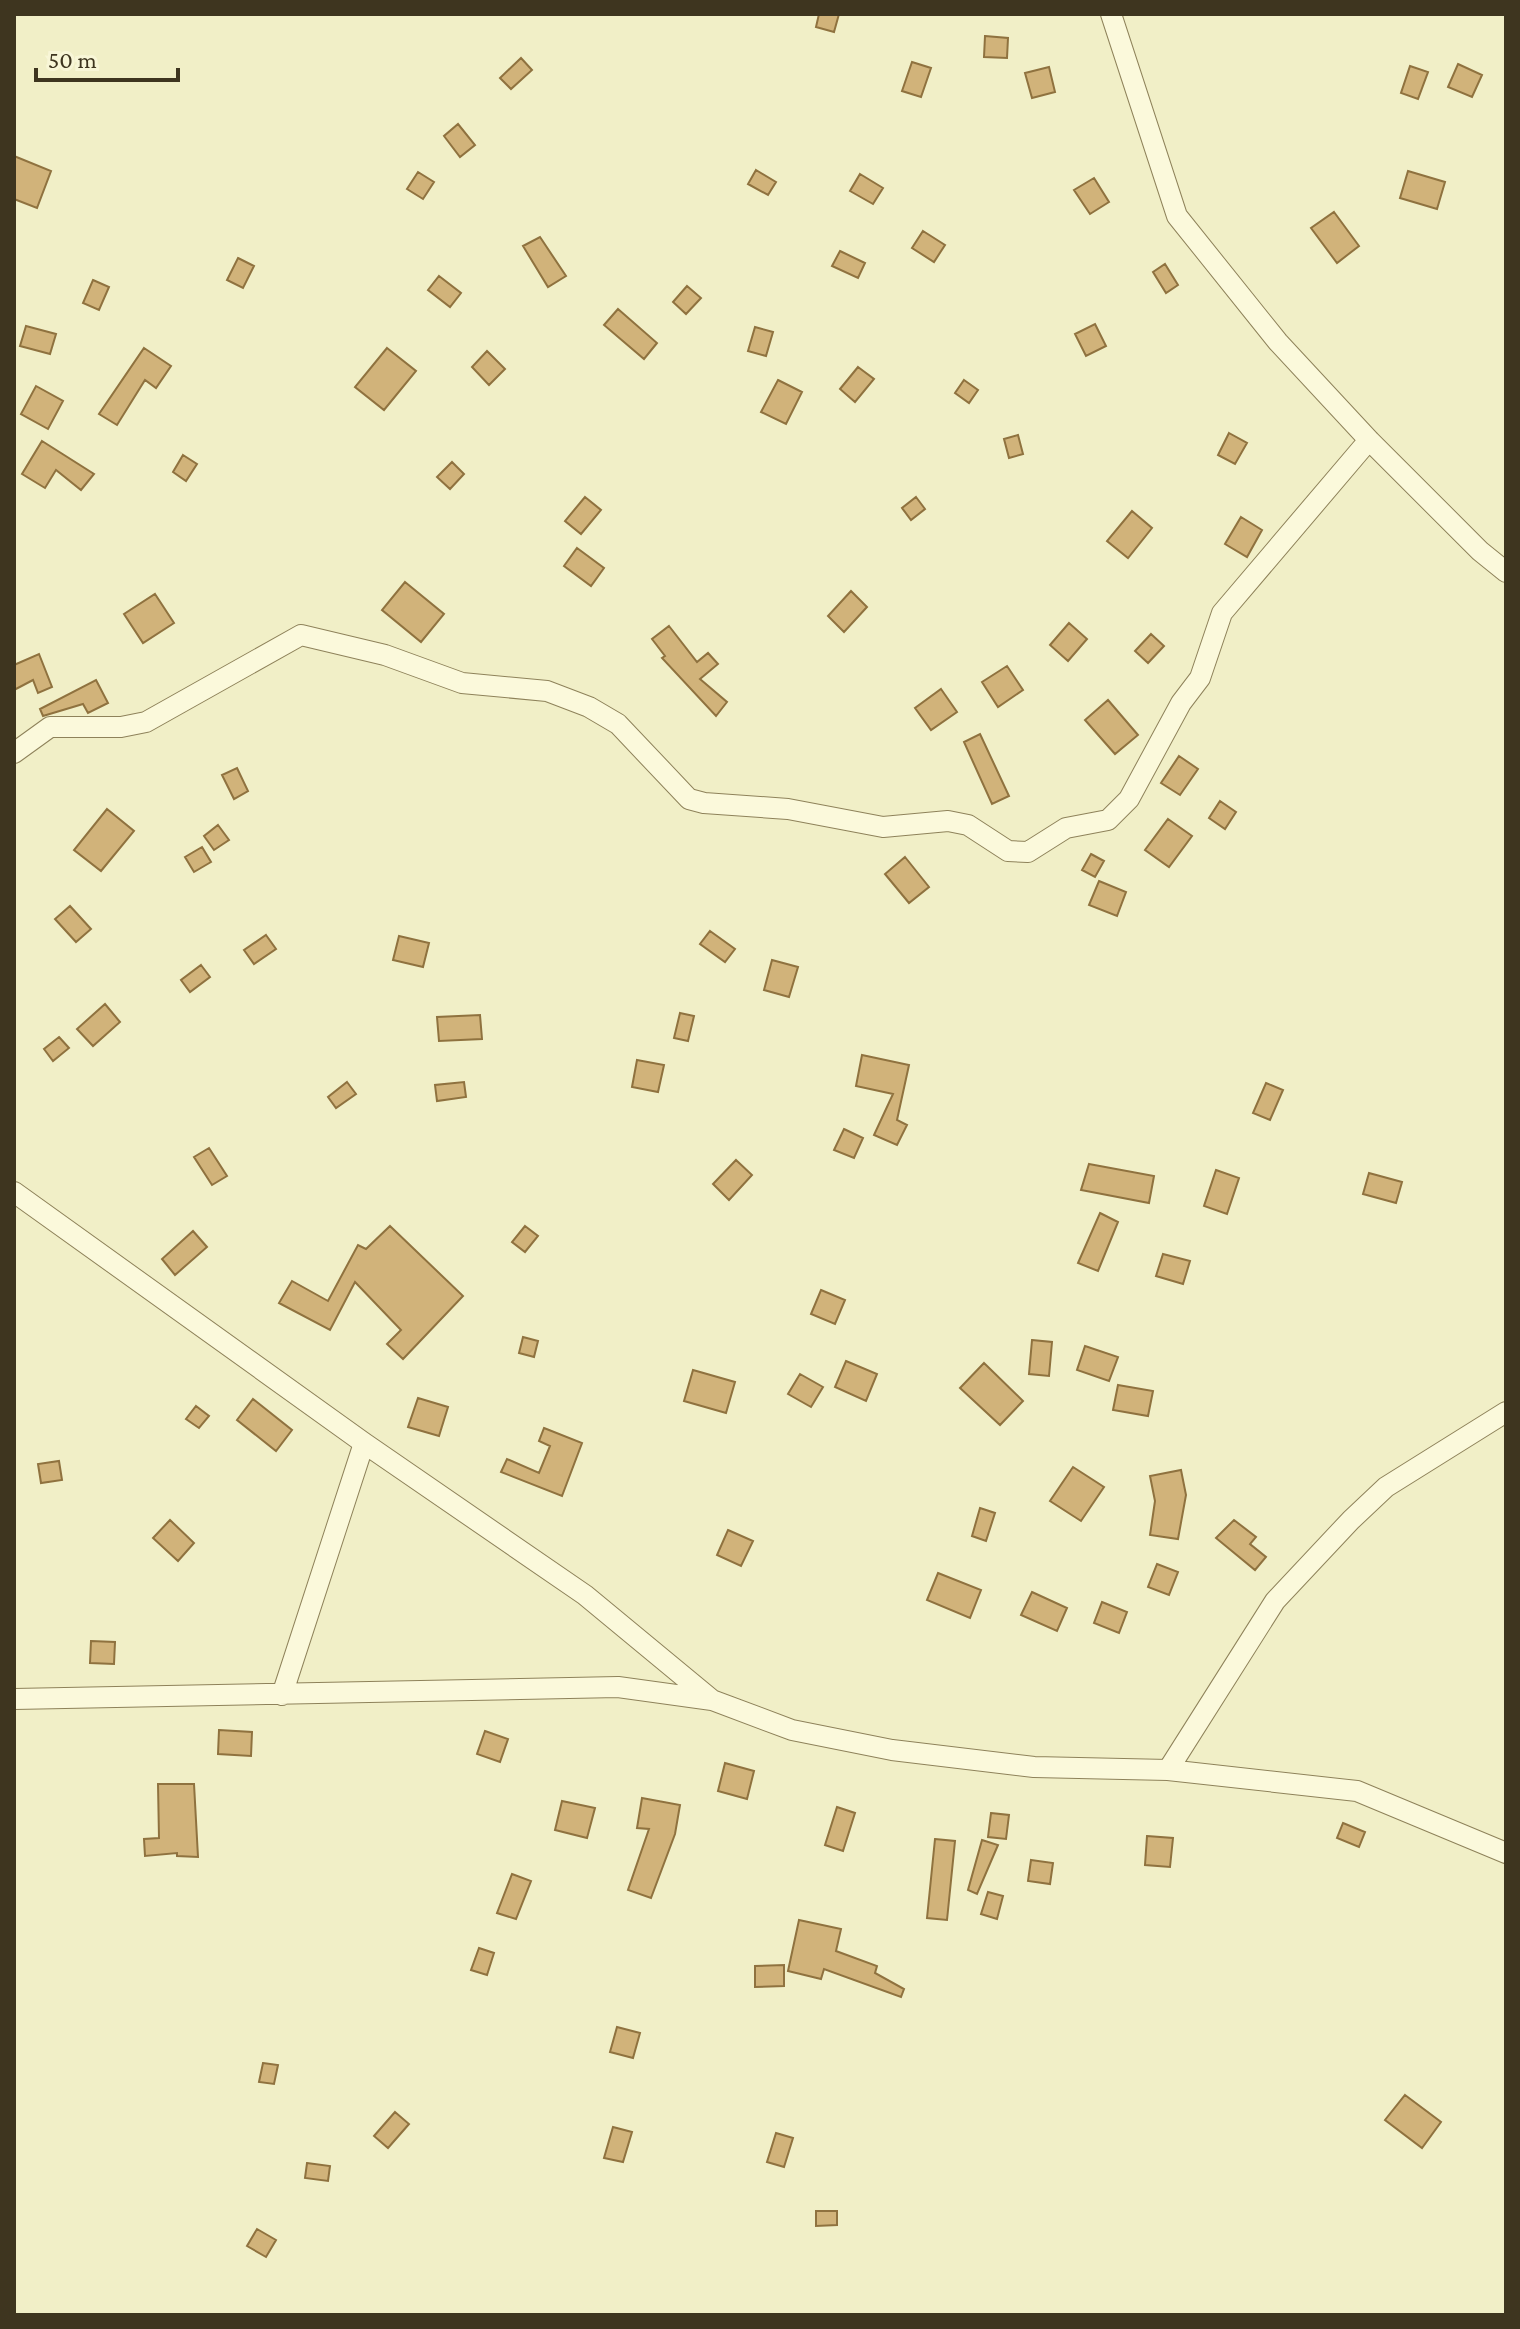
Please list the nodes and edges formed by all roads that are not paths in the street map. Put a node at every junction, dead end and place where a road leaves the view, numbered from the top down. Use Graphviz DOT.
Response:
graph roads {
  1 [pos="1111,14"];
  2 [pos="1369,440"];
  3 [pos="1506,572"];
  4 [pos="14,753"];
  5 [pos="14,1192"];
  6 [pos="1506,1412"];
  7 [pos="364,1443"];
  8 [pos="282,1695"];
  9 [pos="14,1699"];
  10 [pos="712,1700"];
  11 [pos="1168,1770"];
  12 [pos="1506,1853"];
  1 -- 2 [label="street"];
  2 -- 3 [label="street"];
  2 -- 4 [label="street"];
  5 -- 7 [label="street"];
  6 -- 11 [label="street"];
  7 -- 8 [label="street"];
  7 -- 10 [label="street"];
  8 -- 9 [label="street"];
  8 -- 10 [label="street"];
  10 -- 11 [label="street"];
  11 -- 12 [label="street"];
}
